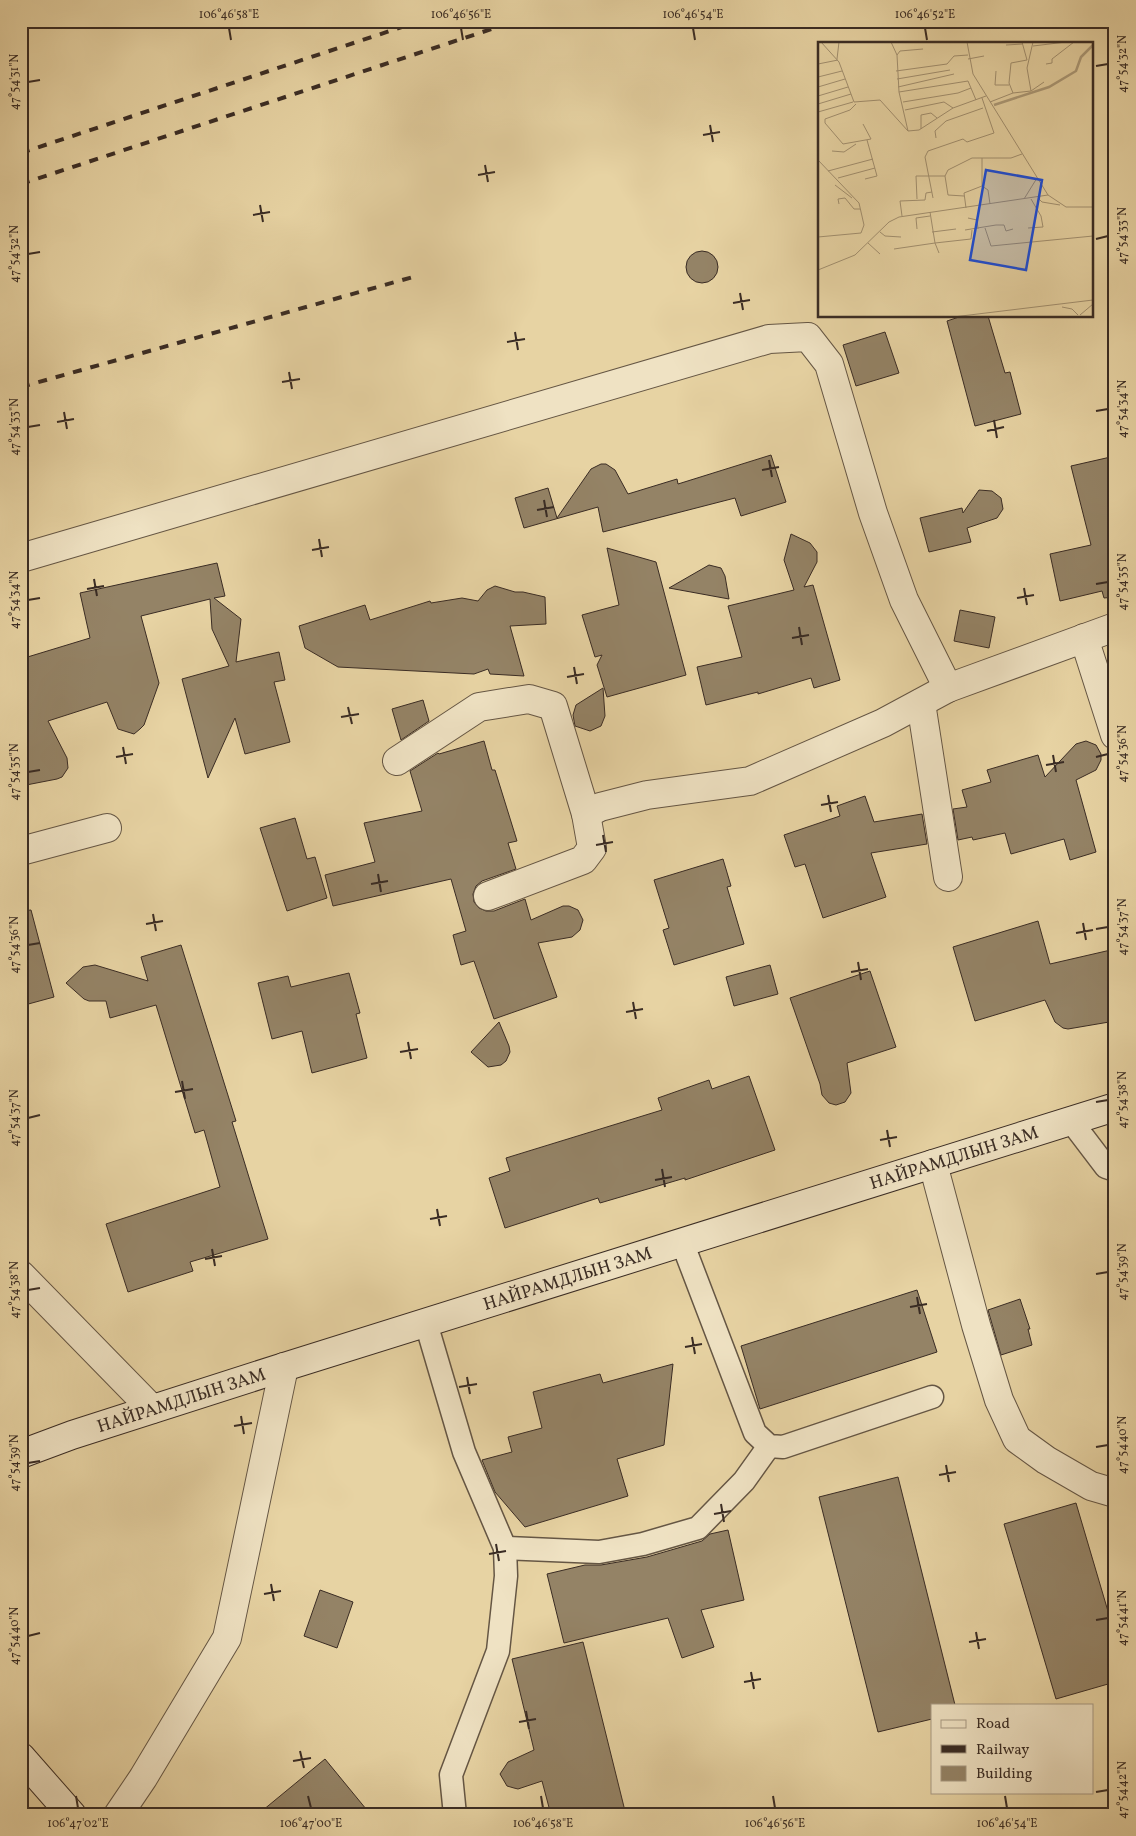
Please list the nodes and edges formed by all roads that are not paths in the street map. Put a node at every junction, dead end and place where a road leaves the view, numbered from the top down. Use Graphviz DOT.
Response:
graph roads {
  1 [pos="21,558"];
  2 [pos="1115,627"];
  3 [pos="1084,638"];
  4 [pos="948,688"];
  5 [pos="921,703"];
  6 [pos="1115,735"];
  7 [pos="397,761"];
  8 [pos="586,814"];
  9 [pos="107,828"];
  10 [pos="21,851"];
  11 [pos="948,877"];
  12 [pos="488,896"];
  13 [pos="1115,1107"];
  14 [pos="1071,1121"];
  15 [pos="933,1164"];
  16 [pos="1115,1170"];
  17 [pos="682,1242"];
  18 [pos="21,1275"];
  19 [pos="426,1324"];
  20 [pos="284,1367"];
  21 [pos="932,1397"];
  22 [pos="152,1409"];
  23 [pos="769,1446"];
  24 [pos="21,1454"];
  25 [pos="1115,1493"];
  26 [pos="505,1548"];
  27 [pos="21,1757"];
  28 [pos="72,1815"];
  29 [pos="118,1815"];
  30 [pos="455,1815"];
  1 -- 4 [label="street"];
  2 -- 3 [label="street"];
  3 -- 4 [label="street"];
  3 -- 6 [label="street"];
  4 -- 5 [label="street"];
  5 -- 8 [label="street"];
  5 -- 11 [label="street"];
  7 -- 8 [label="street"];
  8 -- 12 [label="street"];
  9 -- 10 [label="street"];
  13 -- 14 [label="street, НАЙРАМДЛЫН ЗАМ"];
  14 -- 15 [label="street, НАЙРАМДЛЫН ЗАМ"];
  14 -- 16 [label="lane"];
  15 -- 17 [label="street, НАЙРАМДЛЫН ЗАМ"];
  15 -- 25 [label="street"];
  17 -- 19 [label="street, НАЙРАМДЛЫН ЗАМ"];
  17 -- 23 [label="lane"];
  18 -- 22 [label="street"];
  19 -- 20 [label="street, НАЙРАМДЛЫН ЗАМ"];
  19 -- 26 [label="lane"];
  20 -- 22 [label="street, НАЙРАМДЛЫН ЗАМ"];
  20 -- 29 [label="street"];
  21 -- 23 [label="lane"];
  22 -- 24 [label="street, НАЙРАМДЛЫН ЗАМ"];
  23 -- 26 [label="lane"];
  26 -- 30 [label="lane"];
  27 -- 28 [label="street"];
}
